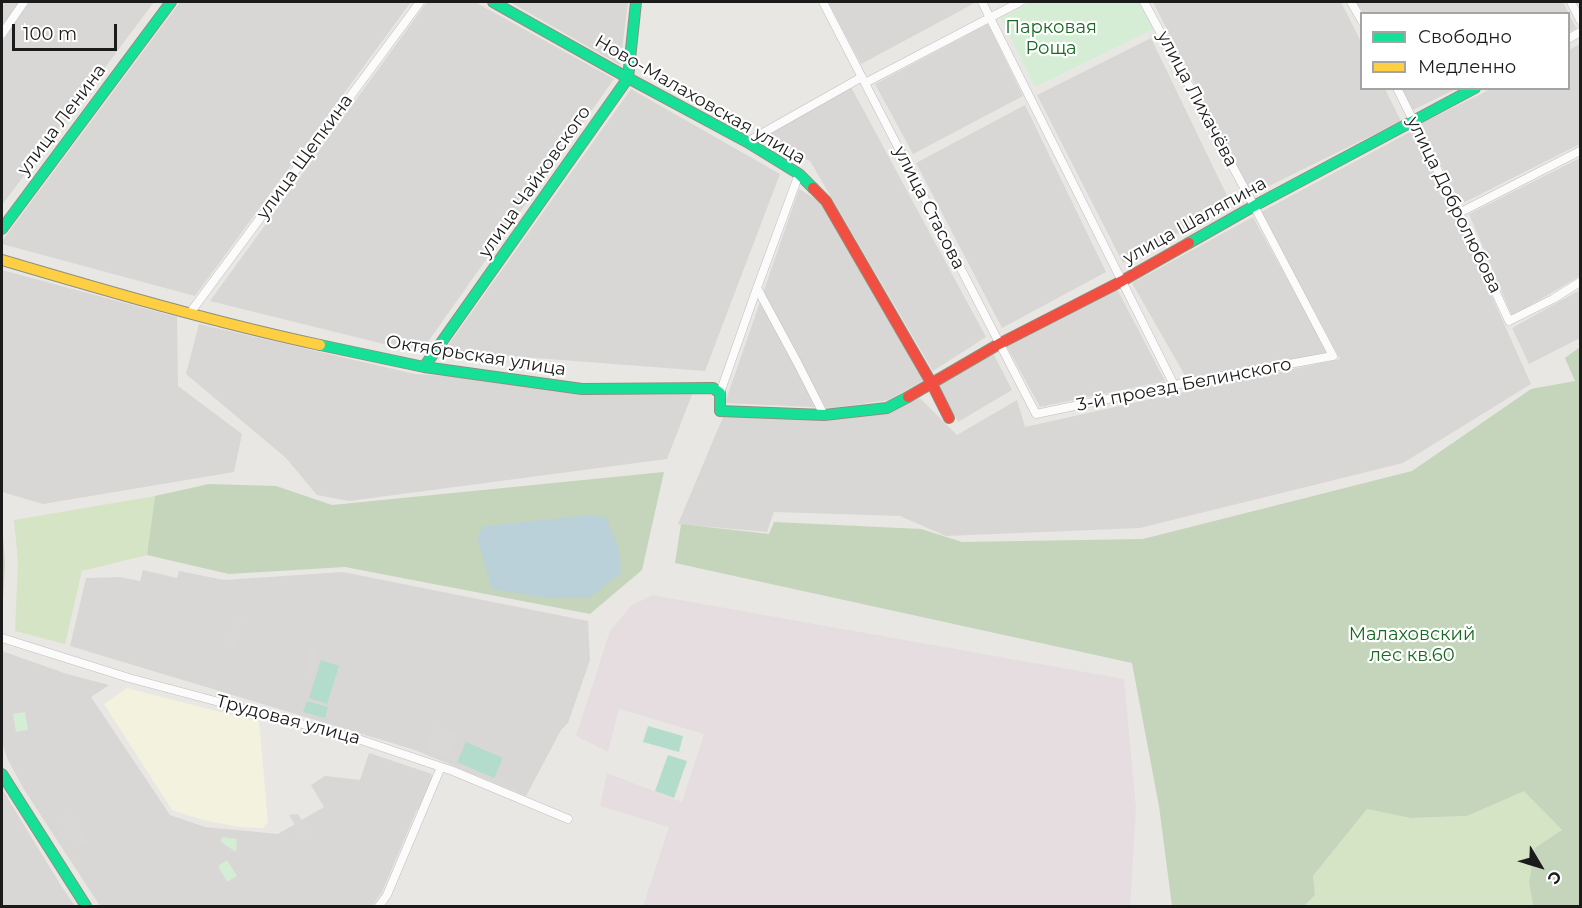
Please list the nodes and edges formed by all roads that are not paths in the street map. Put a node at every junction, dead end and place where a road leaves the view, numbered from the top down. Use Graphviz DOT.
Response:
graph roads {
  1 [pos="24,2"];
  2 [pos="171,2"];
  3 [pos="420,2"];
  4 [pos="492,2"];
  5 [pos="636,2"];
  6 [pos="823,2"];
  7 [pos="982,2"];
  8 [pos="1020,2"];
  9 [pos="1144,2"];
  10 [pos="1351,2"];
  11 [pos="1571,2"];
  12 [pos="990,17"];
  13 [pos="1360,18"];
  14 [pos="1581,20"];
  15 [pos="2,34"];
  16 [pos="628,78"];
  17 [pos="864,80"];
  18 [pos="1398,90"];
  19 [pos="1471,90"];
  20 [pos="1414,121"];
  21 [pos="747,142"];
  22 [pos="1581,151"];
  23 [pos="799,174"];
  24 [pos="1254,206"];
  25 [pos="1459,213"];
  26 [pos="2,229"];
  27 [pos="2,260"];
  28 [pos="1122,281"];
  29 [pos="1581,282"];
  30 [pos="757,288"];
  31 [pos="190,313"];
  32 [pos="999,344"];
  33 [pos="1333,356"];
  34 [pos="424,367"];
  35 [pos="932,384"];
  36 [pos="1174,385"];
  37 [pos="720,393"];
  38 [pos="1036,414"];
  39 [pos="824,415"];
  40 [pos="949,418"];
  41 [pos="2,638"];
  42 [pos="441,767"];
  43 [pos="2,774"];
  44 [pos="568,819"];
  45 [pos="86,906"];
  46 [pos="379,906"];
  1 -- 15 [label="street"];
  2 -- 26 [label="street, улица Ленина"];
  3 -- 31 [label="street, улица Щепкина"];
  4 -- 16 [label="street, Ново-Малаховская улица"];
  5 -- 16 [label="street, улица Чайковского"];
  6 -- 17 [label="street, улица Стасова"];
  7 -- 12 [label="street"];
  8 -- 12 [label="street"];
  9 -- 24 [label="street, улица Лихачёва"];
  10 -- 13 [label="street"];
  11 -- 14 [label="street"];
  12 -- 17 [label="street"];
  12 -- 28 [label="street"];
  16 -- 21 [label="street, Ново-Малаховская улица"];
  16 -- 34 [label="street, улица Чайковского"];
  17 -- 21 [label="street"];
  17 -- 32 [label="street, улица Стасова"];
  18 -- 20 [label="street, улица Добролюбова"];
  19 -- 20 [label="street, улица Шаляпина"];
  20 -- 24 [label="street, улица Шаляпина"];
  20 -- 25 [label="street, улица Добролюбова"];
  21 -- 23 [label="street, Ново-Малаховская улица"];
  22 -- 25 [label="street"];
  23 -- 30 [label="street"];
  23 -- 35 [label="street, Ново-Малаховская улица"];
  24 -- 28 [label="street, улица Шаляпина"];
  24 -- 33 [label="street, улица Лихачёва"];
  25 -- 29 [label="street, улица Добролюбова"];
  27 -- 31 [label="street, Октябрьская улица"];
  28 -- 32 [label="street, улица Шаляпина"];
  28 -- 36 [label="street"];
  30 -- 37 [label="street"];
  30 -- 39 [label="street"];
  31 -- 34 [label="street, Октябрьская улица"];
  32 -- 35 [label="street, улица Шаляпина"];
  32 -- 38 [label="street, улица Стасова"];
  33 -- 36 [label="street, 3-й проезд Белинского"];
  34 -- 37 [label="street, Октябрьская улица"];
  35 -- 39 [label="street"];
  35 -- 40 [label="street, Ново-Малаховская улица"];
  36 -- 38 [label="street, 3-й проезд Белинского"];
  37 -- 39 [label="street"];
  41 -- 42 [label="street, Трудовая улица"];
  42 -- 44 [label="street, Трудовая улица"];
  42 -- 46 [label="street"];
  43 -- 45 [label="street"];
}
